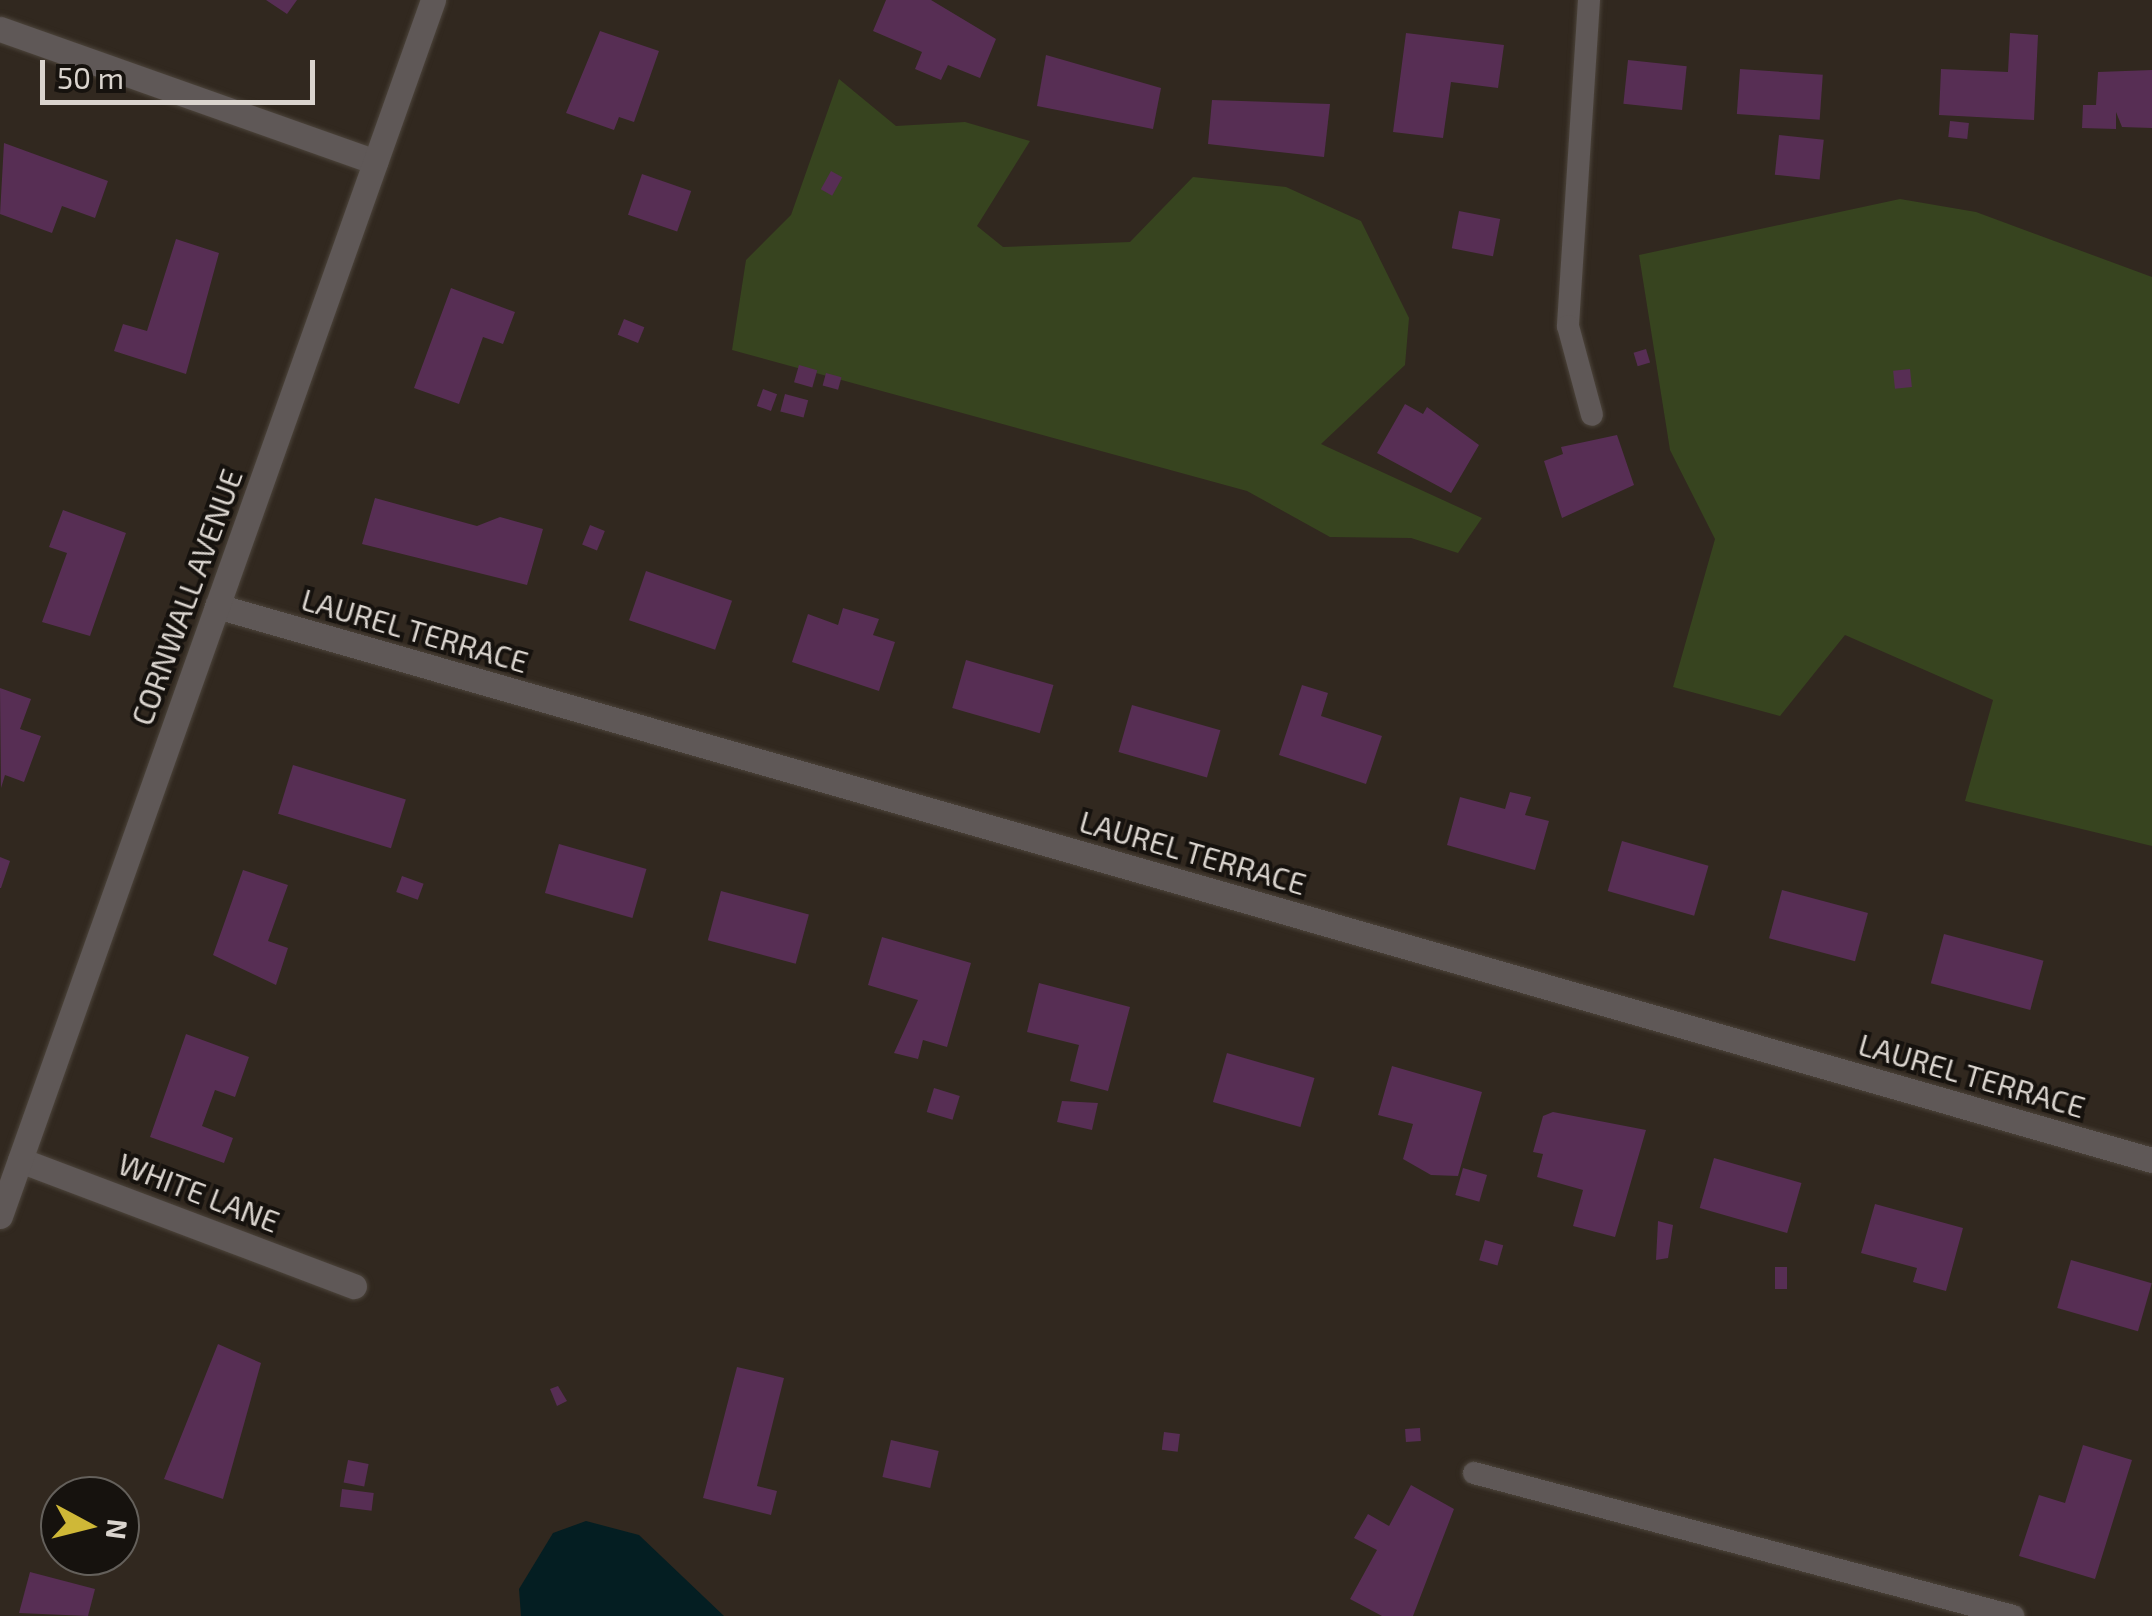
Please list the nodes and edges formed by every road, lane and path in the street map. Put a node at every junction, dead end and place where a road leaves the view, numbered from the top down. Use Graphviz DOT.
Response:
graph roads {
  1 [pos="432,0"];
  2 [pos="1589,0"];
  3 [pos="0,29"];
  4 [pos="374,162"];
  5 [pos="1592,416"];
  6 [pos="217,606"];
  7 [pos="20,1160"];
  8 [pos="2152,1160"];
  9 [pos="0,1216"];
  10 [pos="354,1286"];
  11 [pos="1474,1473"];
  12 [pos="2014,1616"];
  1 -- 4 [label="street, CORNWALL AVENUE"];
  2 -- 5 [label="lane"];
  3 -- 4 [label="street"];
  4 -- 6 [label="street, CORNWALL AVENUE"];
  6 -- 7 [label="street, CORNWALL AVENUE"];
  6 -- 8 [label="street, LAUREL TERRACE"];
  7 -- 9 [label="street, CORNWALL AVENUE"];
  7 -- 10 [label="street, WHITE LANE"];
  11 -- 12 [label="lane"];
}
